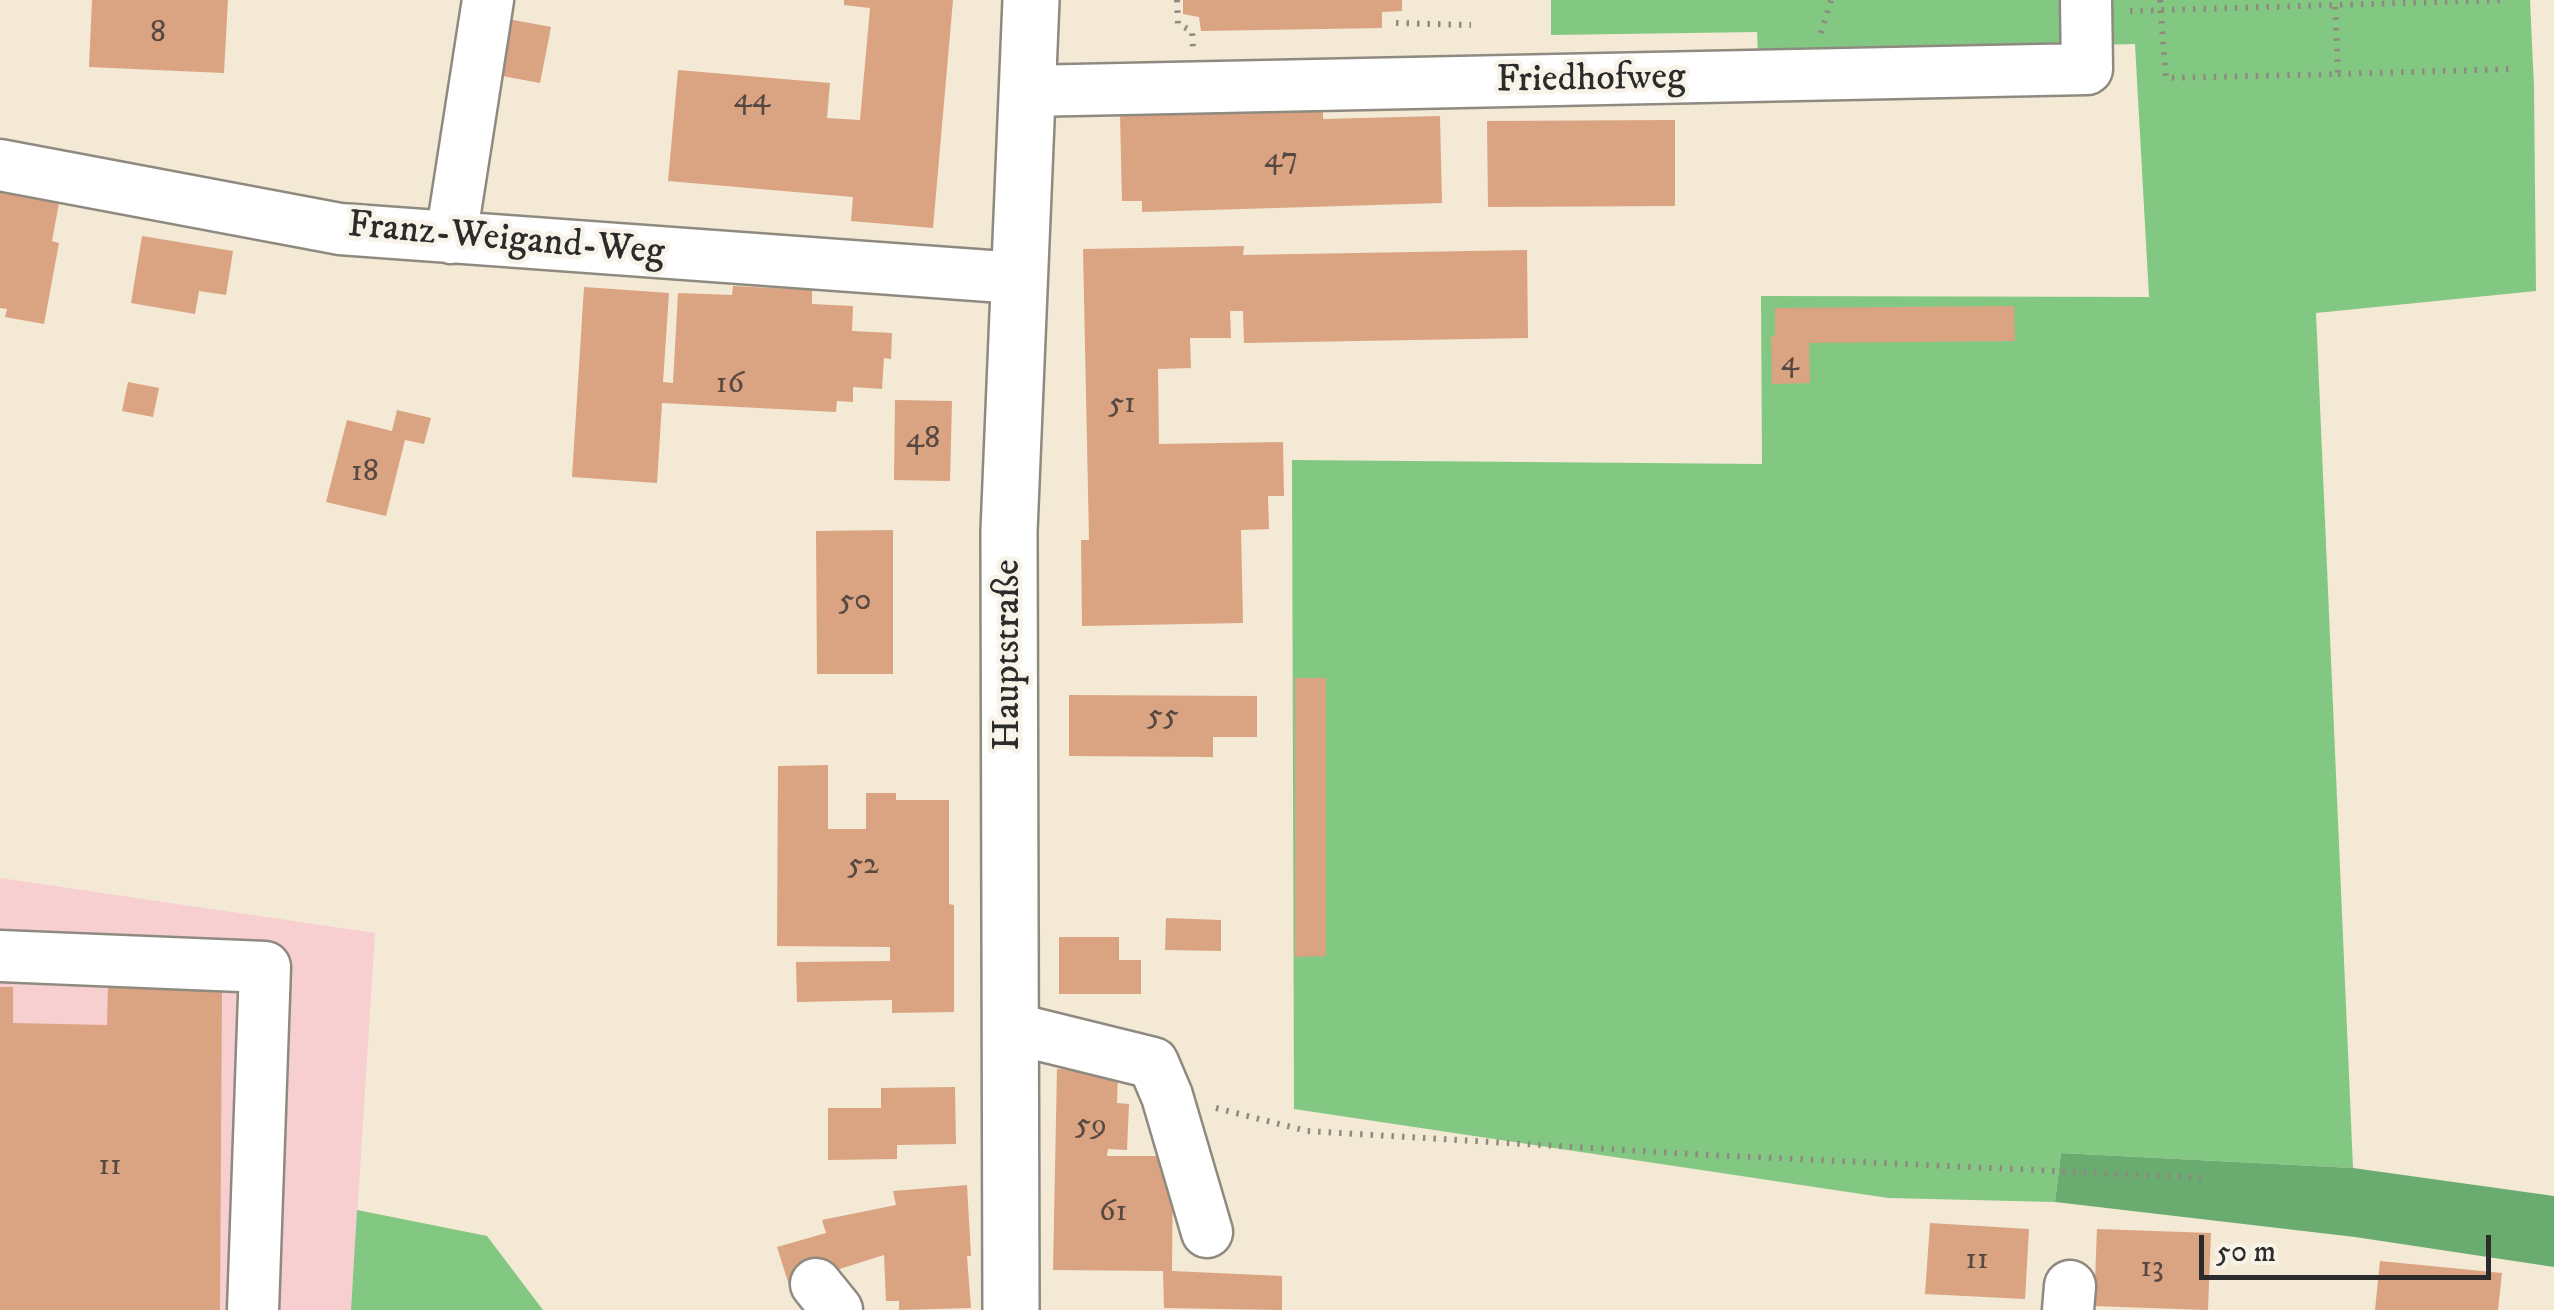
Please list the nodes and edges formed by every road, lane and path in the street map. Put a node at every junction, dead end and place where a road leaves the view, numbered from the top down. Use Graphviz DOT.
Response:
graph roads {
  1 [pos="488,0"];
  2 [pos="1032,0"];
  3 [pos="2160,0"];
  4 [pos="2507,0"];
  5 [pos="2335,3"];
  6 [pos="2086,6"];
  7 [pos="2160,10"];
  8 [pos="1396,24"];
  9 [pos="1471,26"];
  10 [pos="2512,68"];
  11 [pos="2338,74"];
  12 [pos="1026,91"];
  13 [pos="0,165"];
  14 [pos="450,238"];
  15 [pos="1017,278"];
  16 [pos="0,956"];
  17 [pos="1011,1028"];
  18 [pos="1167,1096"];
  19 [pos="2209,1178"];
  20 [pos="1207,1232"];
  21 [pos="253,1310"];
  22 [pos="1011,1310"];
  1 -- 14 [label="street"];
  2 -- 12 [label="main road, Hauptstraße"];
  3 -- 7 [label="path"];
  4 -- 5 [label="path"];
  5 -- 7 [label="path"];
  5 -- 11 [label="path"];
  6 -- 7 [label="path"];
  6 -- 12 [label="street, Friedhofweg"];
  7 -- 11 [label="path"];
  8 -- 9 [label="path"];
  10 -- 11 [label="path"];
  12 -- 15 [label="main road, Hauptstraße"];
  13 -- 14 [label="street, Franz-Weigand-Weg"];
  14 -- 15 [label="street, Franz-Weigand-Weg"];
  15 -- 17 [label="main road, Hauptstraße"];
  16 -- 21 [label="street"];
  17 -- 18 [label="street"];
  17 -- 22 [label="main road, Hauptstraße"];
  18 -- 19 [label="path"];
  18 -- 20 [label="street"];
}
